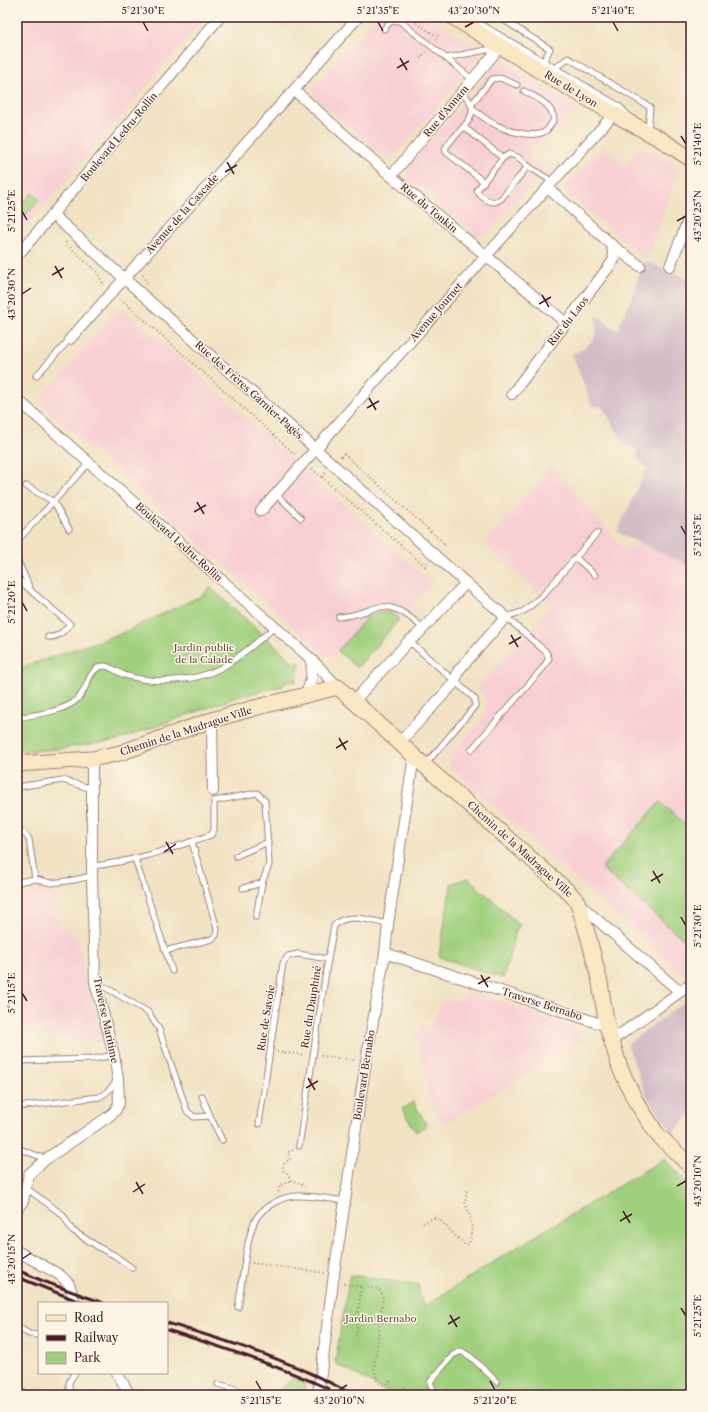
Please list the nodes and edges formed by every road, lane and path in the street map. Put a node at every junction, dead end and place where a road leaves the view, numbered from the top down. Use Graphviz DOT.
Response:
graph roads {
  1 [pos="220,17"];
  2 [pos="358,17"];
  3 [pos="453,17"];
  4 [pos="468,17"];
  5 [pos="499,17"];
  6 [pos="384,29"];
  7 [pos="500,47"];
  8 [pos="446,58"];
  9 [pos="546,69"];
  10 [pos="472,80"];
  11 [pos="517,85"];
  12 [pos="294,90"];
  13 [pos="524,91"];
  14 [pos="462,92"];
  15 [pos="472,107"];
  16 [pos="614,114"];
  17 [pos="464,127"];
  18 [pos="646,132"];
  19 [pos="503,158"];
  20 [pos="691,159"];
  21 [pos="528,166"];
  22 [pos="391,176"];
  23 [pos="484,182"];
  24 [pos="550,185"];
  25 [pos="691,213"];
  26 [pos="53,215"];
  27 [pos="65,243"];
  28 [pos="612,245"];
  29 [pos="17,256"];
  30 [pos="486,256"];
  31 [pos="640,266"];
  32 [pos="670,266"];
  33 [pos="143,272"];
  34 [pos="124,278"];
  35 [pos="104,286"];
  36 [pos="148,289"];
  37 [pos="119,298"];
  38 [pos="566,323"];
  39 [pos="70,339"];
  40 [pos="36,376"];
  41 [pos="512,394"];
  42 [pos="17,400"];
  43 [pos="316,449"];
  44 [pos="298,457"];
  45 [pos="89,463"];
  46 [pos="312,469"];
  47 [pos="26,486"];
  48 [pos="276,495"];
  49 [pos="54,502"];
  50 [pos="261,512"];
  51 [pos="301,518"];
  52 [pos="69,528"];
  53 [pos="598,533"];
  54 [pos="17,541"];
  55 [pos="576,558"];
  56 [pos="17,559"];
  57 [pos="425,566"];
  58 [pos="595,575"];
  59 [pos="17,578"];
  60 [pos="466,583"];
  61 [pos="31,591"];
  62 [pos="339,617"];
  63 [pos="506,617"];
  64 [pos="274,628"];
  65 [pos="423,628"];
  66 [pos="48,637"];
  67 [pos="409,641"];
  68 [pos="311,659"];
  69 [pos="455,682"];
  70 [pos="338,687"];
  71 [pos="305,696"];
  72 [pos="354,701"];
  73 [pos="17,718"];
  74 [pos="212,720"];
  75 [pos="400,742"];
  76 [pos="471,750"];
  77 [pos="92,759"];
  78 [pos="419,761"];
  79 [pos="17,764"];
  80 [pos="17,787"];
  81 [pos="92,788"];
  82 [pos="213,796"];
  83 [pos="17,830"];
  84 [pos="192,842"];
  85 [pos="268,842"];
  86 [pos="236,856"];
  87 [pos="136,858"];
  88 [pos="92,871"];
  89 [pos="35,879"];
  90 [pos="17,882"];
  91 [pos="262,883"];
  92 [pos="243,888"];
  93 [pos="578,903"];
  94 [pos="256,917"];
  95 [pos="388,924"];
  96 [pos="165,951"];
  97 [pos="385,953"];
  98 [pos="328,959"];
  99 [pos="172,971"];
  100 [pos="95,982"];
  101 [pos="691,984"];
  102 [pos="680,992"];
  103 [pos="607,1026"];
  104 [pos="611,1041"];
  105 [pos="278,1052"];
  106 [pos="300,1054"];
  107 [pos="114,1055"];
  108 [pos="325,1057"];
  109 [pos="17,1061"];
  110 [pos="366,1061"];
  111 [pos="118,1079"];
  112 [pos="202,1096"];
  113 [pos="17,1107"];
  114 [pos="210,1116"];
  115 [pos="258,1124"];
  116 [pos="222,1140"];
  117 [pos="299,1146"];
  118 [pos="17,1148"];
  119 [pos="288,1152"];
  120 [pos="46,1158"];
  121 [pos="691,1167"];
  122 [pos="291,1180"];
  123 [pos="26,1188"];
  124 [pos="467,1190"];
  125 [pos="345,1201"];
  126 [pos="17,1209"];
  127 [pos="423,1223"];
  128 [pos="17,1251"];
  129 [pos="250,1263"];
  130 [pos="132,1268"];
  131 [pos="333,1278"];
  132 [pos="362,1287"];
  133 [pos="75,1302"];
  134 [pos="238,1307"];
  135 [pos="358,1320"];
  136 [pos="380,1322"];
  137 [pos="392,1323"];
  138 [pos="17,1326"];
  139 [pos="38,1335"];
  140 [pos="356,1336"];
  141 [pos="74,1374"];
  142 [pos="118,1374"];
  143 [pos="17,1380"];
  144 [pos="390,1381"];
  145 [pos="497,1382"];
  146 [pos="218,1384"];
  147 [pos="30,1395"];
  148 [pos="72,1395"];
  149 [pos="130,1395"];
  150 [pos="241,1395"];
  151 [pos="318,1395"];
  152 [pos="435,1395"];
  1 -- 26 [label="street, Boulevard Ledru-Rollin"];
  2 -- 12 [label="street, Avenue de la Cascade"];
  3 -- 7 [label="street, Rue de Lyon"];
  4 -- 9 [label="lane"];
  5 -- 9 [label="lane"];
  6 -- 8 [label="lane"];
  7 -- 8 [label="lane"];
  7 -- 9 [label="street, Rue de Lyon"];
  7 -- 10 [label="street, Rue d'Annam"];
  8 -- 10 [label="lane"];
  9 -- 16 [label="street, Rue de Lyon"];
  9 -- 18 [label="lane"];
  9 -- 18 [label="lane"];
  10 -- 14 [label="street, Rue d'Annam"];
  11 -- 15 [label="lane"];
  12 -- 22 [label="street, Rue du Tonkin"];
  12 -- 34 [label="street, Avenue de la Cascade"];
  13 -- 15 [label="lane"];
  14 -- 15 [label="lane"];
  14 -- 22 [label="street, Rue d'Annam"];
  15 -- 17 [label="lane"];
  16 -- 18 [label="street, Rue de Lyon"];
  16 -- 24 [label="street, Avenue Journet"];
  17 -- 19 [label="lane"];
  17 -- 23 [label="lane"];
  18 -- 20 [label="street, Rue de Lyon"];
  19 -- 21 [label="lane"];
  19 -- 23 [label="lane"];
  21 -- 23 [label="lane"];
  21 -- 24 [label="lane"];
  22 -- 30 [label="street, Rue du Tonkin"];
  24 -- 28 [label="street"];
  24 -- 30 [label="street, Avenue Journet"];
  25 -- 32 [label="street"];
  26 -- 29 [label="street, Boulevard Ledru-Rollin"];
  26 -- 34 [label="street, Rue des Frères Garnier-Pagès"];
  27 -- 35 [label="path"];
  28 -- 31 [label="street"];
  28 -- 38 [label="street, Rue du Laos"];
  30 -- 38 [label="street, Rue du Tonkin"];
  30 -- 43 [label="street, Avenue Journet"];
  33 -- 36 [label="path"];
  34 -- 39 [label="street, Avenue de la Cascade"];
  34 -- 43 [label="street, Rue des Frères Garnier-Pagès"];
  37 -- 44 [label="path"];
  38 -- 41 [label="street, Rue du Laos"];
  39 -- 40 [label="lane"];
  42 -- 45 [label="street, Boulevard Ledru-Rollin"];
  43 -- 48 [label="street, Avenue Journet"];
  43 -- 60 [label="street, Rue des Frères Garnier-Pagès"];
  45 -- 49 [label="lane"];
  45 -- 64 [label="street, Boulevard Ledru-Rollin"];
  46 -- 57 [label="path"];
  47 -- 49 [label="lane"];
  48 -- 50 [label="street, Avenue Journet"];
  48 -- 51 [label="lane"];
  49 -- 52 [label="lane"];
  49 -- 54 [label="lane"];
  53 -- 55 [label="lane"];
  55 -- 58 [label="lane"];
  55 -- 63 [label="lane"];
  56 -- 61 [label="lane"];
  59 -- 61 [label="lane"];
  60 -- 63 [label="street, Rue des Frères Garnier-Pagès"];
  60 -- 65 [label="street"];
  61 -- 66 [label="lane"];
  62 -- 65 [label="lane"];
  63 -- 69 [label="street"];
  63 -- 76 [label="lane"];
  64 -- 68 [label="street, Boulevard Ledru-Rollin"];
  64 -- 73 [label="lane"];
  65 -- 67 [label="street"];
  67 -- 69 [label="lane"];
  67 -- 72 [label="street"];
  68 -- 70 [label="street, Boulevard Ledru-Rollin"];
  68 -- 71 [label="street"];
  69 -- 75 [label="street"];
  69 -- 78 [label="lane"];
  70 -- 71 [label="street, Chemin de la Madrague Ville"];
  70 -- 72 [label="street, Chemin de la Madrague Ville"];
  71 -- 74 [label="street, Chemin de la Madrague Ville"];
  72 -- 75 [label="street, Chemin de la Madrague Ville"];
  74 -- 77 [label="street, Chemin de la Madrague Ville"];
  74 -- 82 [label="street"];
  75 -- 78 [label="street, Chemin de la Madrague Ville"];
  77 -- 79 [label="street, Chemin de la Madrague Ville"];
  77 -- 81 [label="street, Traverse Maritime"];
  78 -- 93 [label="street, Chemin de la Madrague Ville"];
  78 -- 95 [label="street, Boulevard Bernabo"];
  80 -- 81 [label="lane"];
  81 -- 88 [label="street, Traverse Maritime"];
  82 -- 84 [label="lane"];
  82 -- 85 [label="lane"];
  83 -- 89 [label="lane"];
  84 -- 87 [label="lane"];
  84 -- 96 [label="lane"];
  85 -- 86 [label="lane"];
  85 -- 91 [label="lane"];
  87 -- 88 [label="lane"];
  87 -- 96 [label="lane"];
  88 -- 89 [label="lane"];
  88 -- 100 [label="street, Traverse Maritime"];
  89 -- 90 [label="lane"];
  91 -- 92 [label="lane"];
  91 -- 94 [label="lane"];
  93 -- 102 [label="street"];
  93 -- 103 [label="street, Chemin de la Madrague Ville"];
  95 -- 97 [label="street, Boulevard Bernabo"];
  95 -- 98 [label="lane, Rue du Dauphiné"];
  96 -- 99 [label="lane"];
  97 -- 103 [label="street, Traverse Bernabo"];
  97 -- 110 [label="street, Boulevard Bernabo"];
  98 -- 115 [label="lane, Rue de Savoie"];
  98 -- 117 [label="lane, Rue du Dauphiné"];
  100 -- 107 [label="street, Traverse Maritime"];
  100 -- 114 [label="lane"];
  101 -- 102 [label="street"];
  102 -- 104 [label="street"];
  103 -- 104 [label="street, Chemin de la Madrague Ville"];
  104 -- 121 [label="street, Chemin de la Madrague Ville"];
  105 -- 106 [label="path"];
  107 -- 109 [label="lane"];
  107 -- 111 [label="street, Traverse Maritime"];
  108 -- 110 [label="path"];
  110 -- 125 [label="street, Boulevard Bernabo"];
  111 -- 113 [label="lane"];
  111 -- 120 [label="street, Traverse Maritime"];
  112 -- 114 [label="lane"];
  114 -- 116 [label="lane"];
  118 -- 120 [label="lane"];
  119 -- 122 [label="path"];
  120 -- 123 [label="street, Traverse Maritime"];
  123 -- 126 [label="street, Traverse Maritime"];
  123 -- 130 [label="lane"];
  124 -- 127 [label="path"];
  125 -- 131 [label="street, Boulevard Bernabo"];
  125 -- 134 [label="lane"];
  128 -- 133 [label="street"];
  129 -- 131 [label="path"];
  131 -- 132 [label="path"];
  131 -- 151 [label="street, Boulevard Bernabo"];
  132 -- 135 [label="path"];
  132 -- 136 [label="path"];
  135 -- 136 [label="path"];
  135 -- 140 [label="path"];
  136 -- 137 [label="path"];
  136 -- 144 [label="path"];
  138 -- 139 [label="lane"];
  141 -- 148 [label="lane"];
  142 -- 149 [label="street"];
  143 -- 147 [label="path"];
  145 -- 152 [label="lane"];
  146 -- 150 [label="lane"];
}
